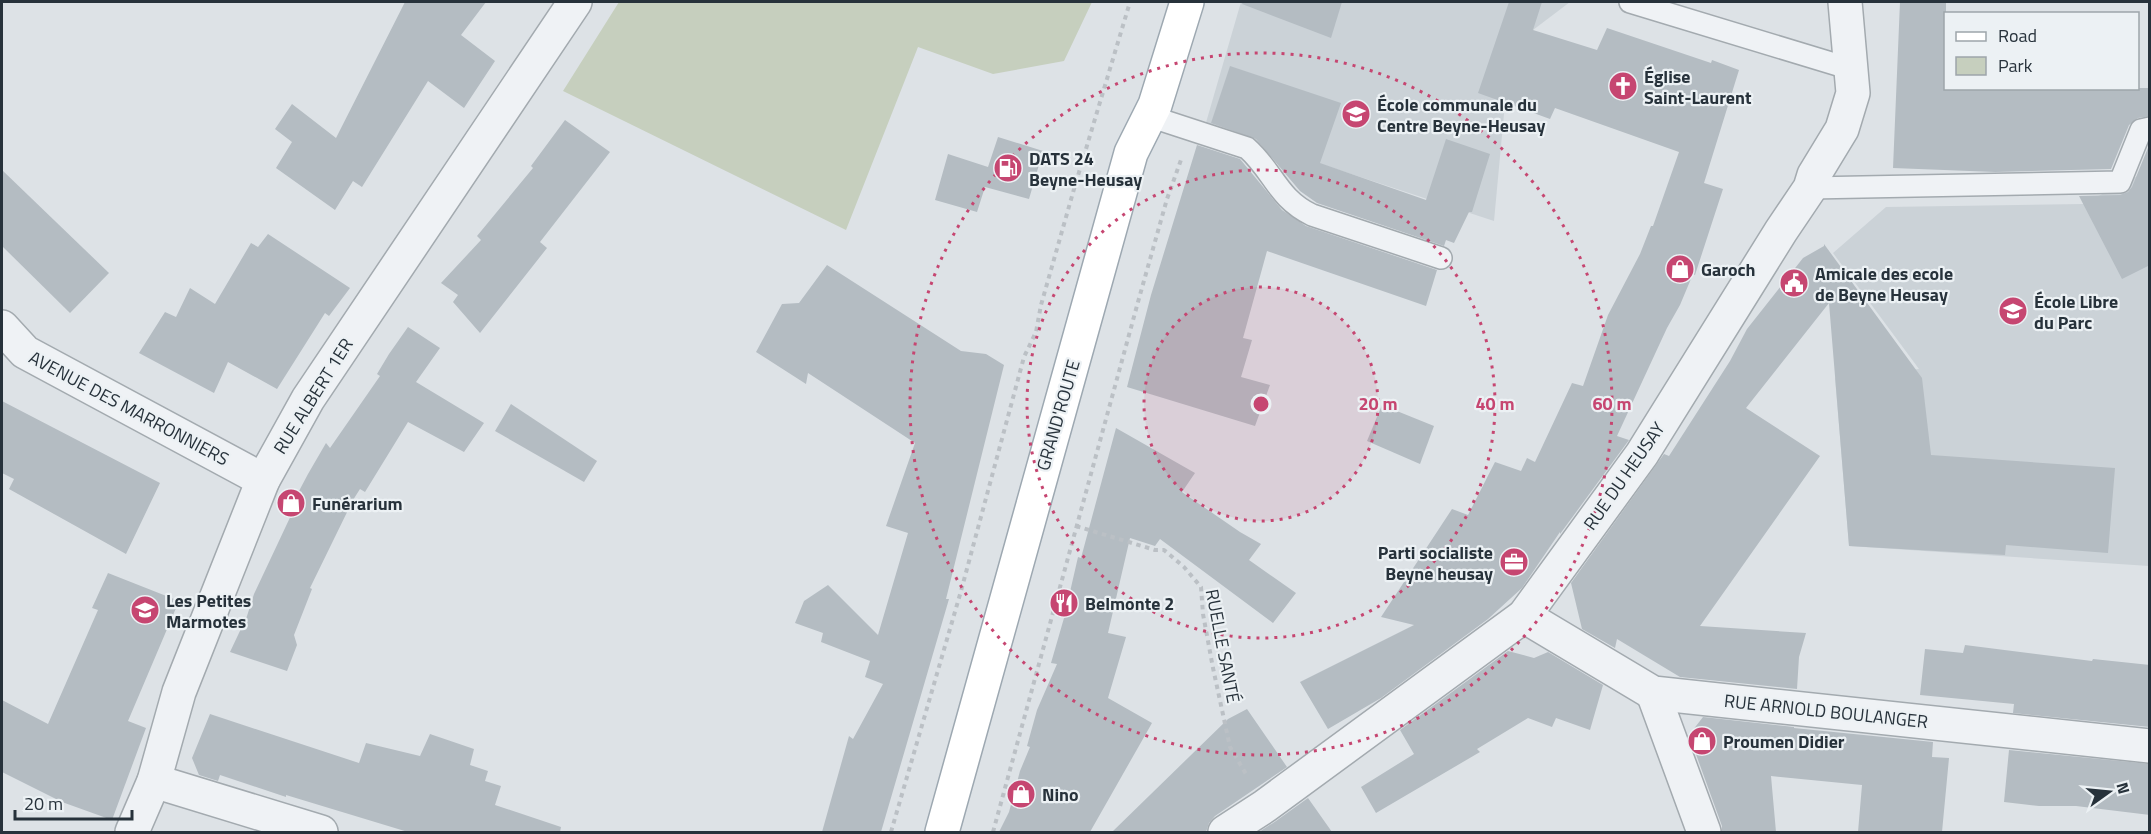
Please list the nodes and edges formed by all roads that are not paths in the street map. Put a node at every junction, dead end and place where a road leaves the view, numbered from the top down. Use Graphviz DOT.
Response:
graph roads {
  1 [pos="575,2"];
  2 [pos="1187,2"];
  3 [pos="1630,2"];
  4 [pos="1845,2"];
  5 [pos="1851,69"];
  6 [pos="1149,116"];
  7 [pos="2150,128"];
  8 [pos="1810,188"];
  9 [pos="1441,258"];
  10 [pos="2,327"];
  11 [pos="263,480"];
  12 [pos="1524,615"];
  13 [pos="1653,693"];
  14 [pos="2150,746"];
  15 [pos="154,781"];
  16 [pos="132,832"];
  17 [pos="321,832"];
  18 [pos="942,832"];
  19 [pos="1226,832"];
  20 [pos="1704,832"];
  1 -- 11 [label="street, RUE ALBERT 1ER"];
  2 -- 6 [label="main road, GRAND'ROUTE"];
  3 -- 5 [label="lane"];
  4 -- 5 [label="street, RUE DU HEUSAY"];
  5 -- 8 [label="street, RUE DU HEUSAY"];
  6 -- 9 [label="lane"];
  6 -- 18 [label="main road, GRAND'ROUTE"];
  7 -- 8 [label="lane"];
  8 -- 12 [label="street, RUE DU HEUSAY"];
  10 -- 11 [label="street, AVENUE DES MARRONNIERS"];
  11 -- 15 [label="street, RUE ALBERT 1ER"];
  12 -- 13 [label="street, RUE ARNOLD BOULANGER"];
  12 -- 19 [label="street, RUE DU HEUSAY"];
  13 -- 14 [label="street, RUE ARNOLD BOULANGER"];
  13 -- 20 [label="street"];
  15 -- 16 [label="street, RUE ALBERT 1ER"];
  15 -- 17 [label="street"];
}
